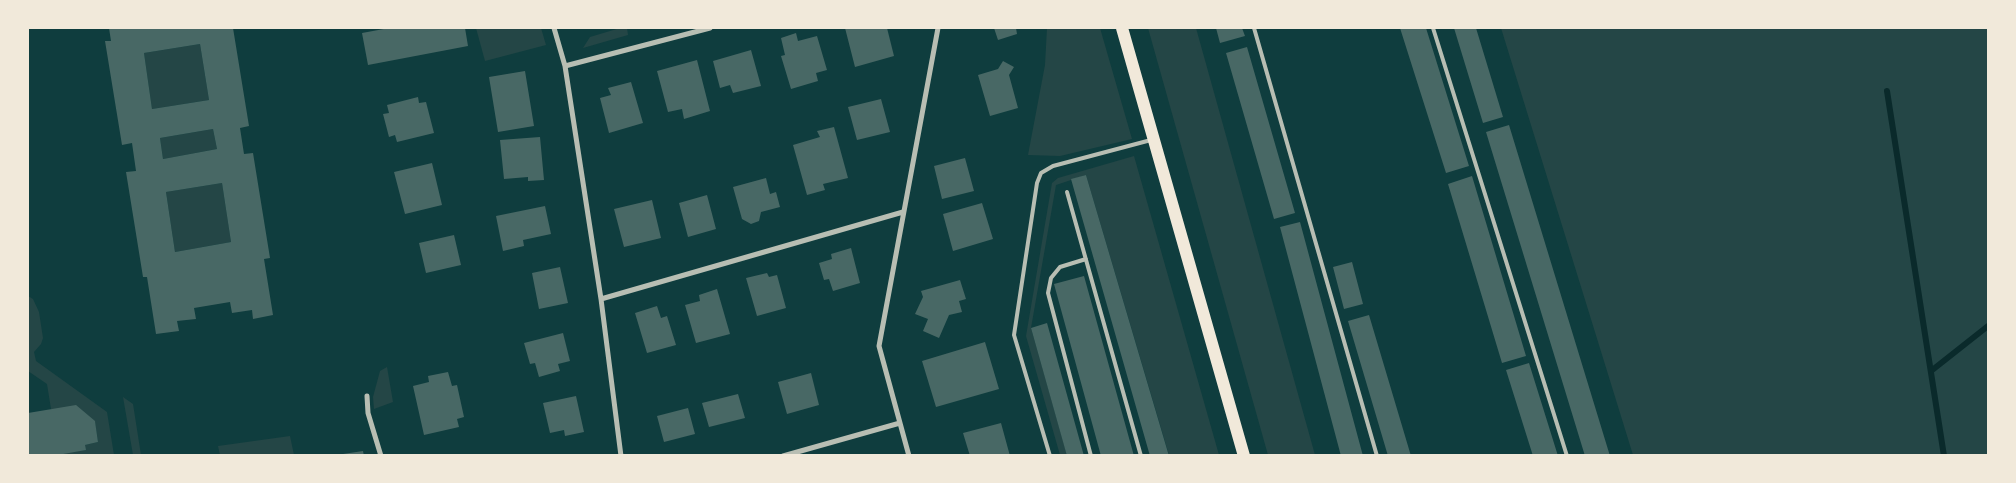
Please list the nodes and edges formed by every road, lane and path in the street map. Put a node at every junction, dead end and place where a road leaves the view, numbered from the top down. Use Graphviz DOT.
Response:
graph roads {
  1 [pos="554,28"];
  2 [pos="710,28"];
  3 [pos="938,28"];
  4 [pos="1122,28"];
  5 [pos="1254,28"];
  6 [pos="1433,28"];
  7 [pos="565,66"];
  8 [pos="1154,139"];
  9 [pos="1067,192"];
  10 [pos="903,212"];
  11 [pos="1086,259"];
  12 [pos="601,299"];
  13 [pos="367,396"];
  14 [pos="900,423"];
  15 [pos="381,456"];
  16 [pos="621,456"];
  17 [pos="783,456"];
  18 [pos="909,456"];
  19 [pos="1050,456"];
  20 [pos="1091,456"];
  21 [pos="1141,456"];
  22 [pos="1244,456"];
  23 [pos="1378,456"];
  24 [pos="1567,456"];
  1 -- 7 [label="street"];
  2 -- 7 [label="street"];
  3 -- 10 [label="street"];
  4 -- 8 [label="main road"];
  5 -- 23 [label="lane"];
  6 -- 24 [label="lane"];
  7 -- 12 [label="street"];
  8 -- 19 [label="lane"];
  8 -- 22 [label="main road"];
  9 -- 11 [label="lane"];
  10 -- 12 [label="street"];
  10 -- 14 [label="street"];
  11 -- 20 [label="lane"];
  11 -- 21 [label="lane"];
  12 -- 16 [label="street"];
  13 -- 15 [label="street"];
  14 -- 17 [label="street"];
  14 -- 18 [label="street"];
}
